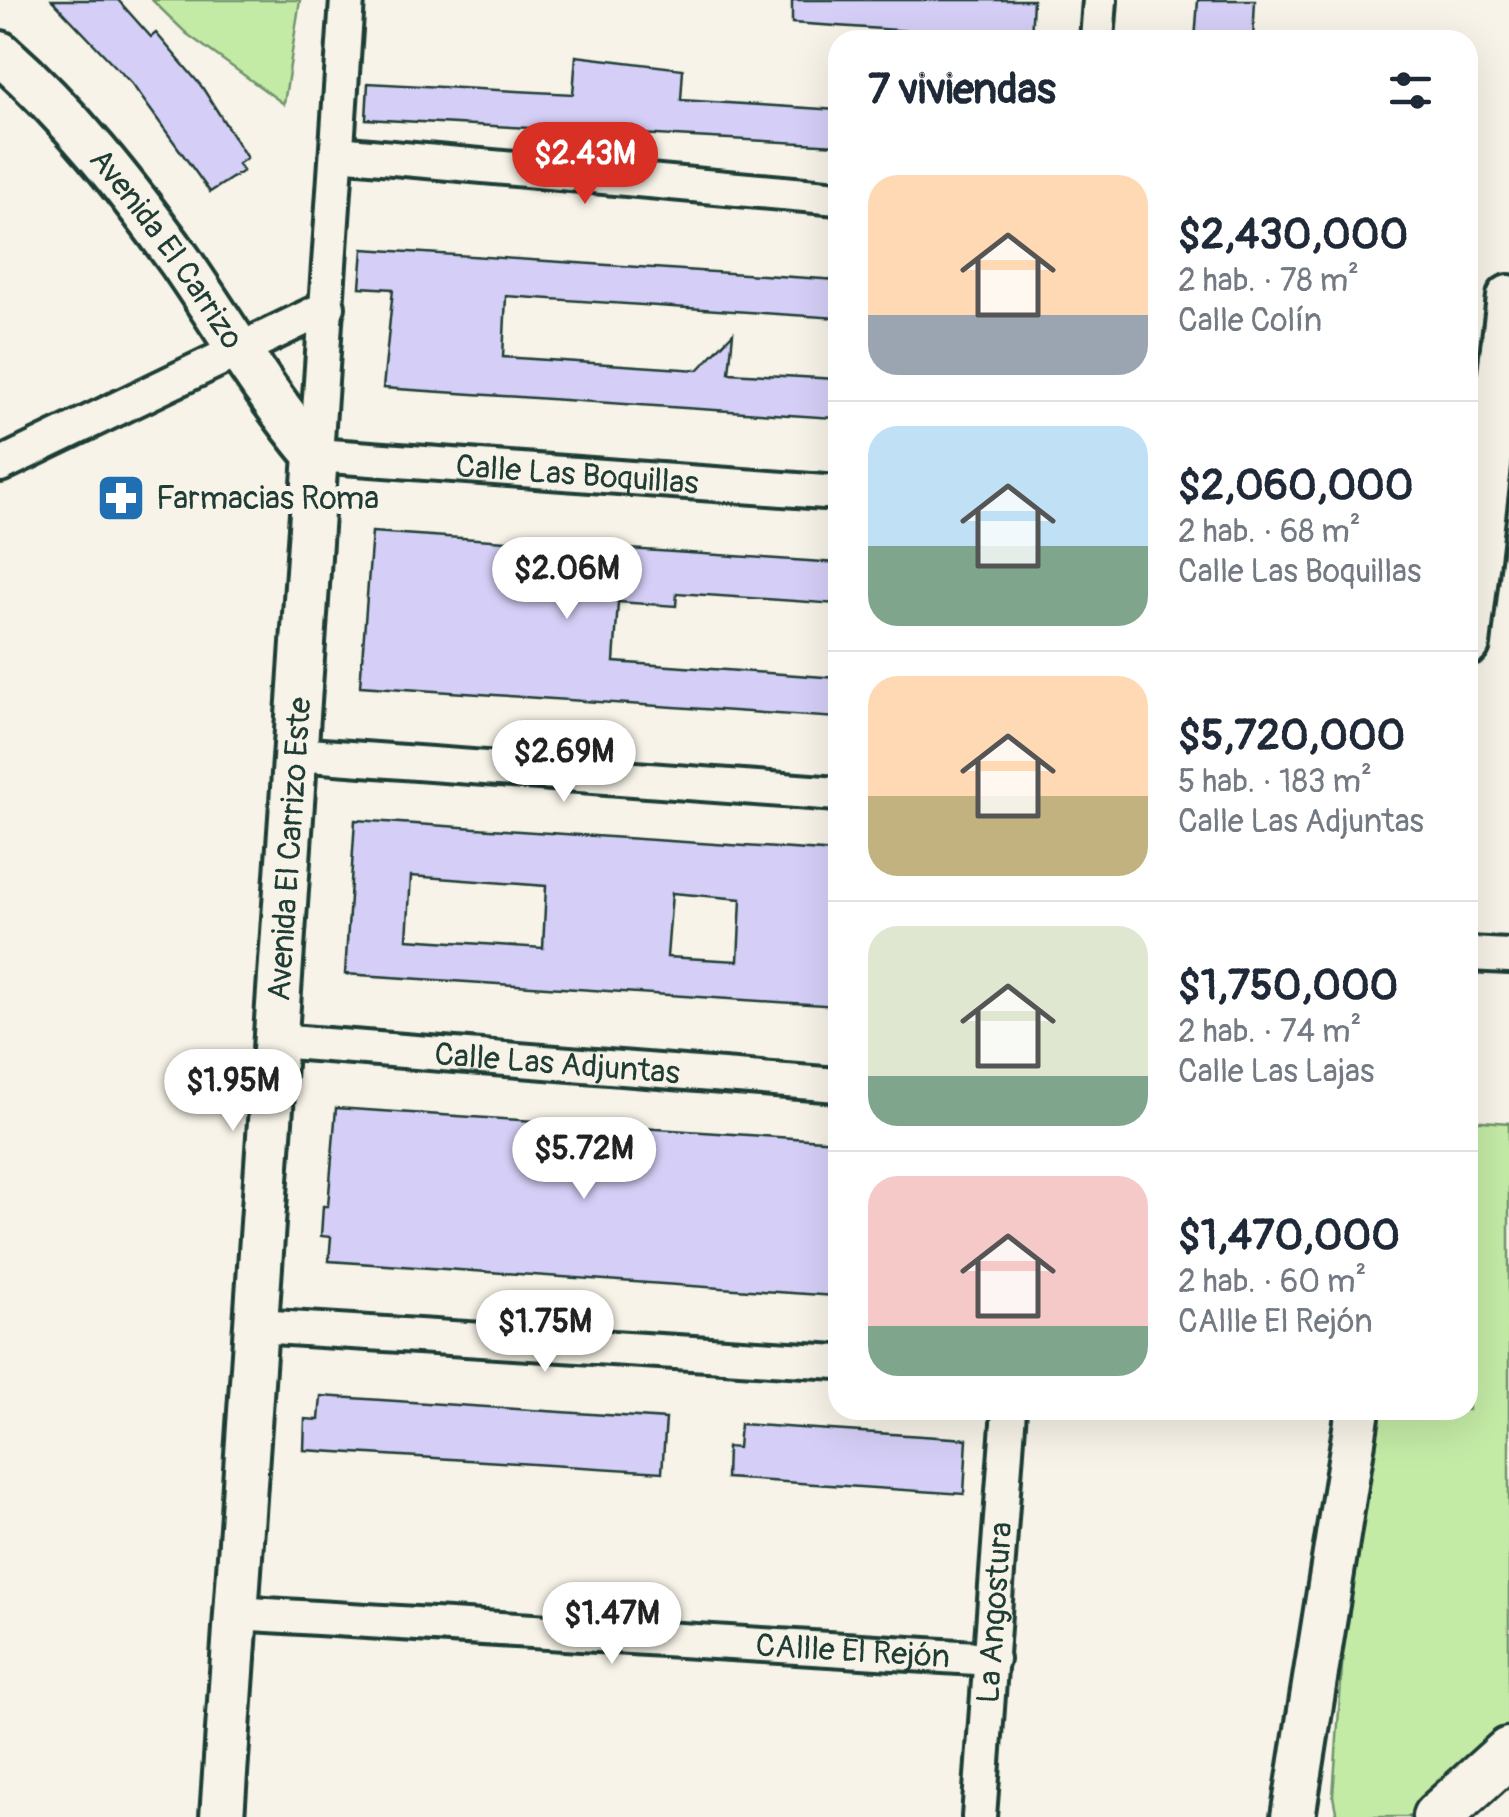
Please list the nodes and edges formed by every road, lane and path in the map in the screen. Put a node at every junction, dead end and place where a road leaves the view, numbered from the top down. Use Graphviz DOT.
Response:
graph roads {
  1 [pos="346,0"];
  2 [pos="1100,0"];
  3 [pos="1098,30"];
  4 [pos="0,52"];
  5 [pos="337,154"];
  6 [pos="828,197"];
  7 [pos="1509,297"];
  8 [pos="328,306"];
  9 [pos="240,349"];
  10 [pos="316,456"];
  11 [pos="0,465"];
  12 [pos="828,492"];
  13 [pos="1478,559"];
  14 [pos="295,754"];
  15 [pos="828,793"];
  16 [pos="1478,954"];
  17 [pos="1509,956"];
  18 [pos="276,1041"];
  19 [pos="828,1085"];
  20 [pos="256,1326"];
  21 [pos="828,1361"];
  22 [pos="1009,1420"];
  23 [pos="1356,1420"];
  24 [pos="236,1613"];
  25 [pos="992,1659"];
  26 [pos="1509,1752"];
  27 [pos="222,1817"];
  28 [pos="978,1817"];
  29 [pos="1293,1817"];
  30 [pos="1437,1817"];
  1 -- 5 [label="street, Avenida El Carrizo Este"];
  2 -- 3 [label="street"];
  4 -- 9 [label="street, Avenida El Carrizo"];
  5 -- 6 [label="street"];
  5 -- 8 [label="street, Avenida El Carrizo Este"];
  7 -- 13 [label="street"];
  8 -- 9 [label="street"];
  8 -- 10 [label="street, Avenida El Carrizo Este"];
  9 -- 10 [label="street, Avenida El Carrizo"];
  9 -- 11 [label="street"];
  10 -- 12 [label="street, Calle Las Boquillas"];
  10 -- 14 [label="street, Avenida El Carrizo Este"];
  14 -- 15 [label="street"];
  14 -- 18 [label="street, Avenida El Carrizo Este"];
  16 -- 17 [label="street"];
  18 -- 19 [label="street, Calle Las Adjuntas"];
  18 -- 20 [label="street, Avenida El Carrizo Este"];
  20 -- 21 [label="street"];
  20 -- 24 [label="street, Avenida El Carrizo Este"];
  22 -- 25 [label="street, La Angostura"];
  23 -- 29 [label="street"];
  24 -- 25 [label="street, CAllle El Rejón"];
  24 -- 27 [label="street, Avenida El Carrizo Este"];
  25 -- 28 [label="street, La Angostura"];
  26 -- 30 [label="main road"];
}
